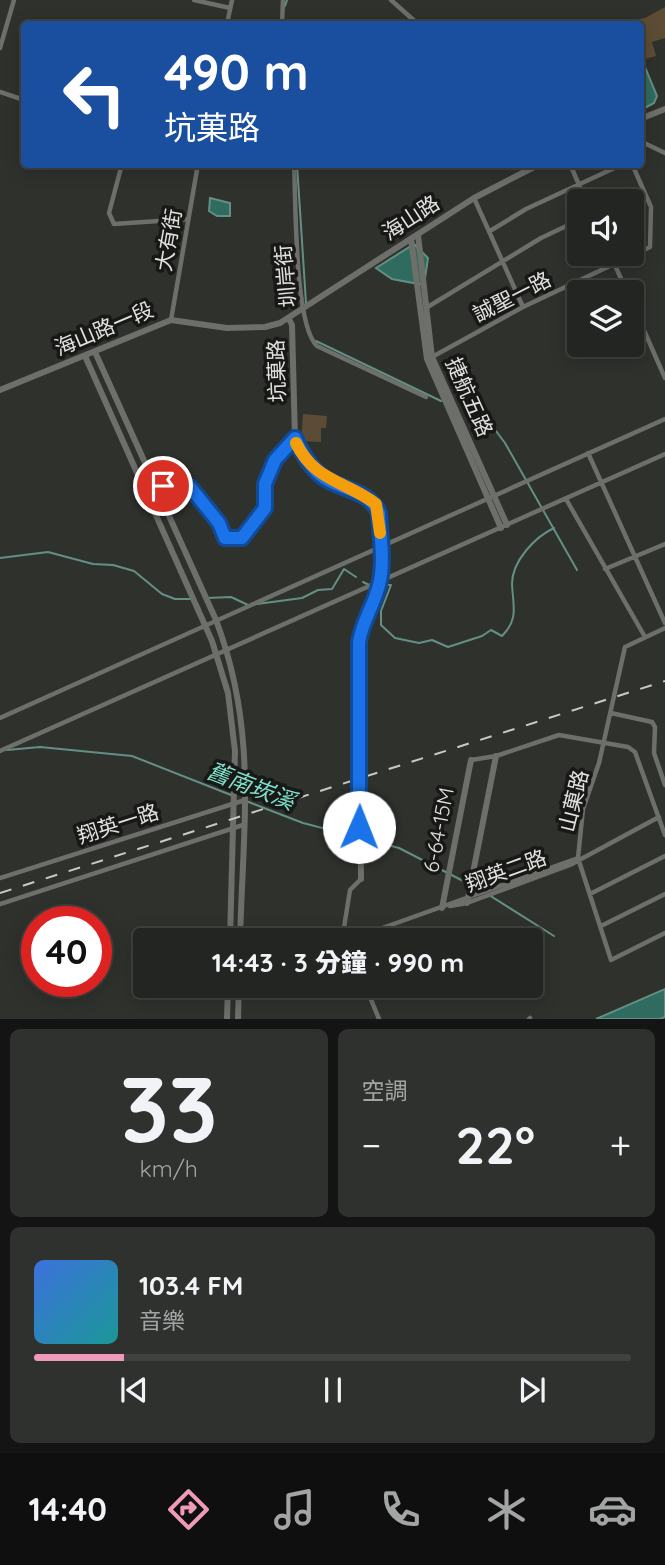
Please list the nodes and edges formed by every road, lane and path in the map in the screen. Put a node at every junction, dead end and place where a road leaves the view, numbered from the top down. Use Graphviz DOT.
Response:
graph roads {
  1 [pos="13,0"];
  2 [pos="194,0"];
  3 [pos="232,0"];
  4 [pos="284,0"];
  5 [pos="391,0"];
  6 [pos="230,8"];
  7 [pos="228,21"];
  8 [pos="282,21"];
  9 [pos="415,21"];
  10 [pos="0,48"];
  11 [pos="0,92"];
  12 [pos="21,99"];
  13 [pos="665,109"];
  14 [pos="644,117"];
  15 [pos="644,143"];
  16 [pos="665,153"];
  17 [pos="121,168"];
  18 [pos="197,168"];
  19 [pos="294,168"];
  20 [pos="532,168"];
  21 [pos="572,168"];
  22 [pos="614,168"];
  23 [pos="634,168"];
  24 [pos="578,184"];
  25 [pos="580,189"];
  26 [pos="643,189"];
  27 [pos="644,192"];
  28 [pos="474,198"];
  29 [pos="188,219"];
  30 [pos="567,226"];
  31 [pos="490,231"];
  32 [pos="415,237"];
  33 [pos="644,250"];
  34 [pos="503,262"];
  35 [pos="610,266"];
  36 [pos="523,307"];
  37 [pos="304,308"];
  38 [pos="426,309"];
  39 [pos="289,319"];
  40 [pos="171,320"];
  41 [pos="644,330"];
  42 [pos="94,352"];
  43 [pos="85,356"];
  44 [pos="430,358"];
  45 [pos="665,378"];
  46 [pos="0,390"];
  47 [pos="426,397"];
  48 [pos="665,419"];
  49 [pos="295,438"];
  50 [pos="588,453"];
  51 [pos="665,454"];
  52 [pos="602,483"];
  53 [pos="163,486"];
  54 [pos="492,497"];
  55 [pos="566,499"];
  56 [pos="504,526"];
  57 [pos="665,544"];
  58 [pos="381,547"];
  59 [pos="635,557"];
  60 [pos="605,569"];
  61 [pos="380,582"];
  62 [pos="216,620"];
  63 [pos="205,625"];
  64 [pos="665,626"];
  65 [pos="645,637"];
  66 [pos="227,650"];
  67 [pos="217,654"];
  68 [pos="611,713"];
  69 [pos="0,718"];
  70 [pos="604,744"];
  71 [pos="0,751"];
  72 [pos="496,757"];
  73 [pos="471,760"];
  74 [pos="665,785"];
  75 [pos="246,800"];
  76 [pos="234,804"];
  77 [pos="659,817"];
  78 [pos="243,825"];
  79 [pos="233,830"];
  80 [pos="665,835"];
  81 [pos="665,856"];
  82 [pos="578,858"];
  83 [pos="0,878"];
  84 [pos="361,879"];
  85 [pos="590,894"];
  86 [pos="665,894"];
  87 [pos="467,899"];
  88 [pos="0,904"];
  89 [pos="442,908"];
  90 [pos="601,926"];
  91 [pos="230,928"];
  92 [pos="240,928"];
  93 [pos="344,928"];
  94 [pos="384,928"];
  95 [pos="665,933"];
  96 [pos="228,998"];
  97 [pos="239,998"];
  98 [pos="370,998"];
  99 [pos="227,1019"];
  100 [pos="238,1019"];
  101 [pos="379,1019"];
  1 -- 10 [label="street"];
  2 -- 6 [label="street"];
  3 -- 6 [label="street"];
  4 -- 8 [label="street"];
  5 -- 9 [label="street"];
  6 -- 7 [label="street"];
  11 -- 12 [label="street"];
  13 -- 14 [label="street"];
  15 -- 16 [label="street"];
  17 -- 29 [label="street"];
  18 -- 29 [label="street, 大有街"];
  19 -- 37 [label="street, 圳岸街"];
  20 -- 28 [label="street, 海山路"];
  21 -- 24 [label="street"];
  22 -- 24 [label="street"];
  23 -- 26 [label="street"];
  24 -- 25 [label="street"];
  24 -- 31 [label="street"];
  27 -- 33 [label="street, 誠聖一路"];
  28 -- 31 [label="street"];
  28 -- 32 [label="street, 海山路"];
  29 -- 40 [label="street, 大有街"];
  30 -- 34 [label="street"];
  31 -- 34 [label="street"];
  32 -- 37 [label="street, 海山路"];
  32 -- 38 [label="street, 捷航五路"];
  32 -- 44 [label="street, 捷航五路"];
  34 -- 36 [label="street"];
  34 -- 38 [label="street"];
  35 -- 36 [label="street, 誠聖一路"];
  36 -- 44 [label="street, 誠聖一路"];
  37 -- 39 [label="street, 海山路一段"];
  37 -- 47 [label="street, 圳岸街"];
  38 -- 44 [label="street, 捷航五路"];
  39 -- 40 [label="street, 海山路一段"];
  39 -- 49 [label="street, 坑菓路"];
  40 -- 42 [label="street, 海山路一段"];
  41 -- 45 [label="street"];
  42 -- 43 [label="street, 海山路一段"];
  42 -- 62 [label="street"];
  43 -- 46 [label="street, 海山路一段"];
  43 -- 63 [label="street"];
  44 -- 54 [label="street, 捷航五路"];
  48 -- 50 [label="street"];
  49 -- 53 [label="street"];
  49 -- 58 [label="street"];
  50 -- 52 [label="street"];
  50 -- 54 [label="street"];
  51 -- 52 [label="street"];
  52 -- 55 [label="street"];
  52 -- 59 [label="street"];
  54 -- 56 [label="street, 捷航五路"];
  54 -- 58 [label="street"];
  55 -- 56 [label="street"];
  55 -- 60 [label="street"];
  56 -- 61 [label="street"];
  57 -- 59 [label="street"];
  58 -- 61 [label="street"];
  58 -- 62 [label="street"];
  59 -- 60 [label="street"];
  59 -- 64 [label="street"];
  60 -- 65 [label="street"];
  61 -- 66 [label="street"];
  61 -- 84 [label="street"];
  62 -- 63 [label="street"];
  62 -- 66 [label="street"];
  63 -- 67 [label="street"];
  63 -- 69 [label="street"];
  64 -- 65 [label="street"];
  65 -- 68 [label="street, 山菓路"];
  66 -- 67 [label="street"];
  66 -- 75 [label="street"];
  67 -- 71 [label="street"];
  67 -- 76 [label="street"];
  68 -- 70 [label="street, 山菓路"];
  68 -- 74 [label="street"];
  70 -- 72 [label="street"];
  70 -- 77 [label="street"];
  70 -- 82 [label="street, 山菓路"];
  72 -- 73 [label="street"];
  72 -- 87 [label="street"];
  73 -- 89 [label="street, 6-64-15M"];
  75 -- 76 [label="street, 翔英一路"];
  75 -- 78 [label="street"];
  76 -- 79 [label="street"];
  76 -- 83 [label="street, 翔英一路"];
  77 -- 80 [label="street"];
  77 -- 82 [label="street, 翔英二路"];
  78 -- 79 [label="street, 翔英一路"];
  78 -- 92 [label="street"];
  79 -- 88 [label="street, 翔英一路"];
  79 -- 91 [label="street"];
  81 -- 85 [label="street"];
  82 -- 85 [label="street, 山菓路"];
  82 -- 87 [label="street, 翔英二路"];
  84 -- 93 [label="street"];
  85 -- 90 [label="street, 山菓路"];
  86 -- 90 [label="street"];
  87 -- 89 [label="street, 翔英二路"];
  89 -- 94 [label="street, 翔英二路"];
  90 -- 95 [label="street, 山菓路"];
  96 -- 99 [label="street"];
  97 -- 100 [label="street"];
  98 -- 101 [label="street"];
}
